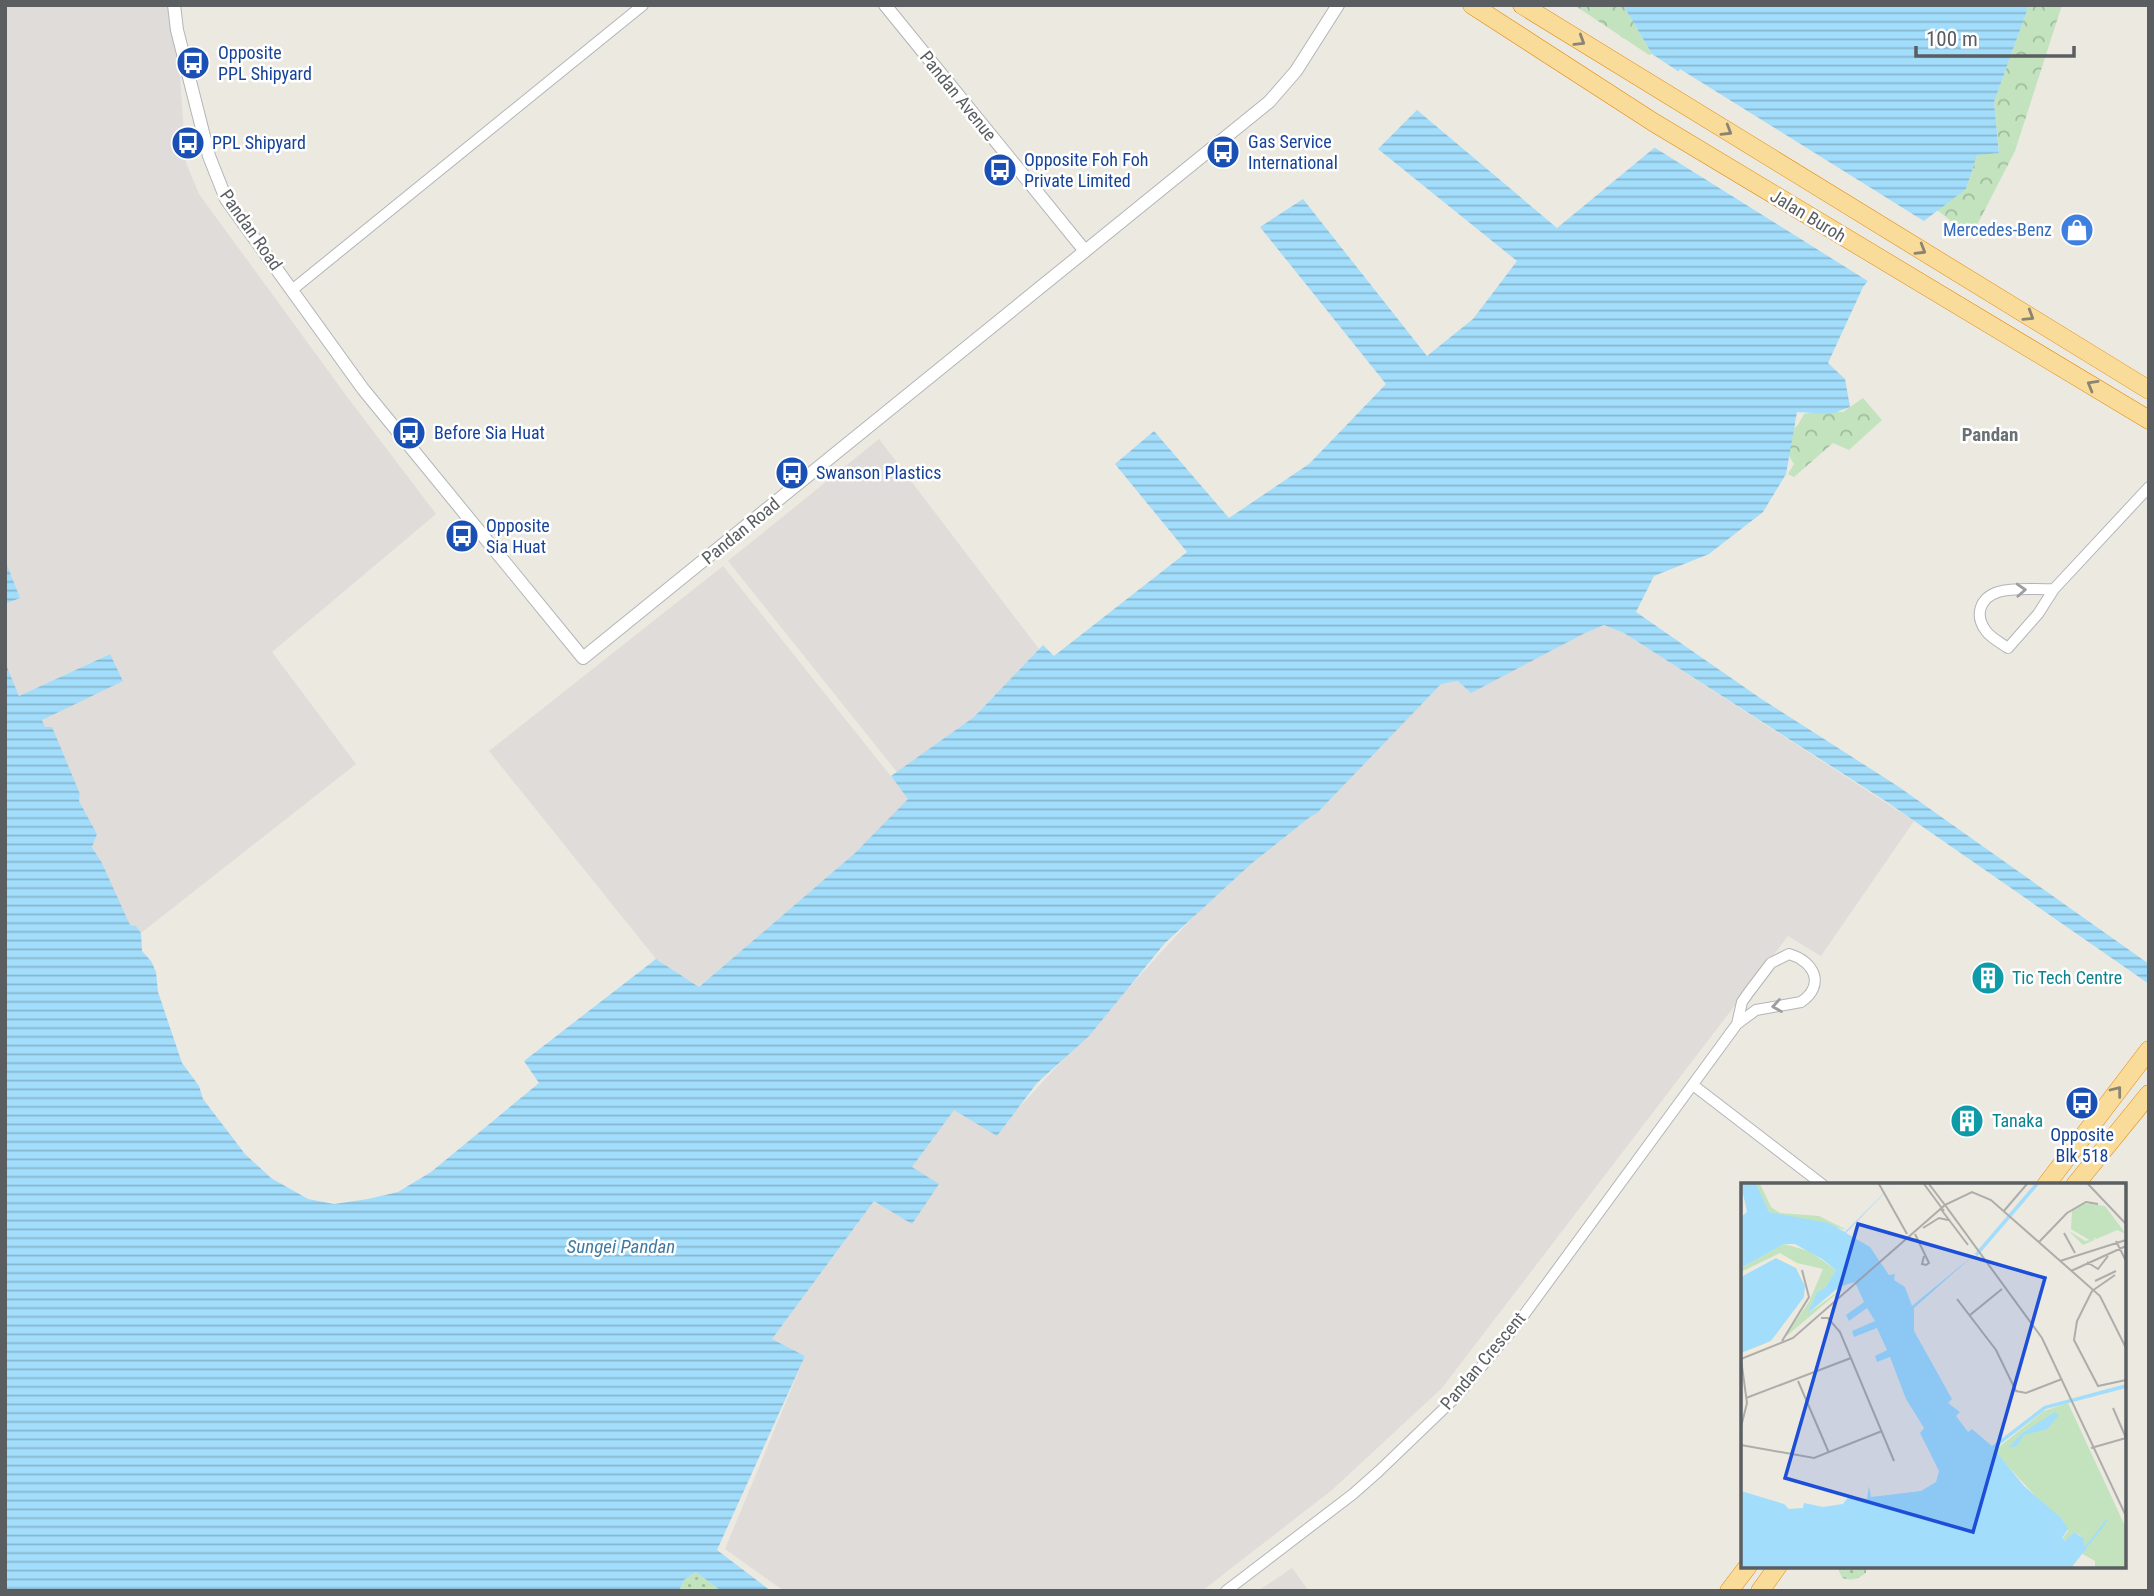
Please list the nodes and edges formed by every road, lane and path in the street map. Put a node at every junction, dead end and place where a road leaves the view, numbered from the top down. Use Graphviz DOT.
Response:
graph roads {
  1 [pos="174,5"];
  2 [pos="643,5"];
  3 [pos="885,5"];
  4 [pos="1338,5"];
  5 [pos="1472,5"];
  6 [pos="1522,5"];
  7 [pos="1085,251"];
  8 [pos="292,290"];
  9 [pos="2149,390"];
  10 [pos="2129,407"];
  11 [pos="2149,420"];
  12 [pos="2149,432"];
  13 [pos="2149,487"];
  14 [pos="2054,589"];
  15 [pos="1737,1024"];
  16 [pos="2149,1050"];
  17 [pos="1693,1085"];
  18 [pos="2149,1094"];
  19 [pos="1820,1183"];
  20 [pos="2048,1183"];
  21 [pos="2077,1183"];
  22 [pos="1746,1568"];
  23 [pos="1777,1568"];
  24 [pos="1226,1591"];
  25 [pos="1729,1591"];
  26 [pos="1760,1591"];
  1 -- 8 [label="street, Pandan Road"];
  2 -- 8 [label="street, Pandan Road"];
  3 -- 7 [label="street, Pandan Avenue"];
  4 -- 7 [label="street, Pandan Road"];
  10 -- 5 [label="highway, Jalan Buroh, one-way"];
  6 -- 9 [label="highway, Jalan Buroh, one-way"];
  7 -- 8 [label="street, Pandan Road"];
  10 -- 11 [label="highway, Jalan Buroh"];
  10 -- 12 [label="highway"];
  13 -- 14 [label="street"];
  14 -- 14 [label="street, one-way"];
  15 -- 15 [label="street, Pandan Crescent, one-way"];
  15 -- 17 [label="street, Pandan Crescent"];
  20 -- 16 [label="highway, one-way"];
  17 -- 19 [label="street"];
  17 -- 24 [label="street, Pandan Crescent"];
  18 -- 21 [label="highway"];
  22 -- 25 [label="highway"];
  23 -- 26 [label="highway"];
}
